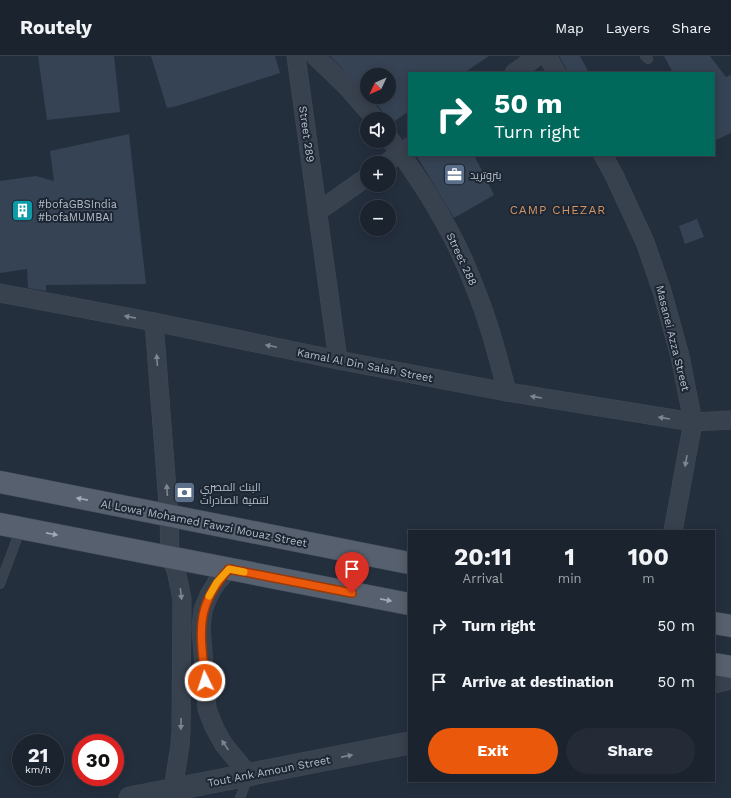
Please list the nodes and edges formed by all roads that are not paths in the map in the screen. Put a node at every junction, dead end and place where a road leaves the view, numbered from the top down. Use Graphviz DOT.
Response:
graph roads {
  1 [pos="296,56"];
  2 [pos="316,56"];
  3 [pos="538,56"];
  4 [pos="547,56"];
  5 [pos="515,72"];
  6 [pos="555,72"];
  7 [pos="369,112"];
  8 [pos="399,154"];
  9 [pos="604,156"];
  10 [pos="360,182"];
  11 [pos="317,212"];
  12 [pos="0,293"];
  13 [pos="154,322"];
  14 [pos="338,360"];
  15 [pos="507,392"];
  16 [pos="731,420"];
  17 [pos="693,422"];
  18 [pos="0,482"];
  19 [pos="169,516"];
  20 [pos="10,526"];
  21 [pos="673,530"];
  22 [pos="170,557"];
  23 [pos="408,563"];
  24 [pos="229,569"];
  25 [pos="0,584"];
  26 [pos="408,604"];
  27 [pos="715,623"];
  28 [pos="731,626"];
  29 [pos="715,664"];
  30 [pos="731,667"];
  31 [pos="731,678"];
  32 [pos="715,682"];
  33 [pos="408,743"];
  34 [pos="249,775"];
  35 [pos="177,794"];
  36 [pos="130,798"];
  37 [pos="240,798"];
  1 -- 11 [label="street, Street 289"];
  2 -- 7 [label="street"];
  3 -- 5 [label="street"];
  4 -- 6 [label="street"];
  8 -- 15 [label="street, Street 288"];
  9 -- 17 [label="street, Masanei Azza Street"];
  10 -- 11 [label="street"];
  11 -- 14 [label="street, Street 289"];
  13 -- 12 [label="street, Kamal Al Din Salah Street, one-way"];
  14 -- 13 [label="street, Kamal Al Din Salah Street, one-way"];
  19 -- 13 [label="street, one-way"];
  14 -- 15 [label="street, Kamal Al Din Salah Street"];
  17 -- 15 [label="street, Kamal Al Din Salah Street, one-way"];
  16 -- 17 [label="street, Kamal Al Din Salah Street"];
  17 -- 21 [label="street, Masanei Azza Street, one-way"];
  19 -- 18 [label="main road, Al Lowa' Mohamed Fawzi Mouaz Street, one-way"];
  19 -- 22 [label="street"];
  19 -- 23 [label="main road, Al Lowa' Mohamed Fawzi Mouaz Street"];
  20 -- 22 [label="main road, one-way"];
  20 -- 25 [label="lane"];
  22 -- 24 [label="main road"];
  22 -- 35 [label="street, one-way"];
  24 -- 26 [label="main road, one-way"];
  34 -- 24 [label="street, one-way"];
  27 -- 28 [label="main road"];
  29 -- 30 [label="main road"];
  31 -- 32 [label="street"];
  34 -- 33 [label="street, Tout Ank Amoun Street, one-way"];
  34 -- 35 [label="street, Tout Ank Amoun Street"];
  34 -- 37 [label="lane"];
  35 -- 36 [label="street, Tout Ank Amoun Street"];
}
